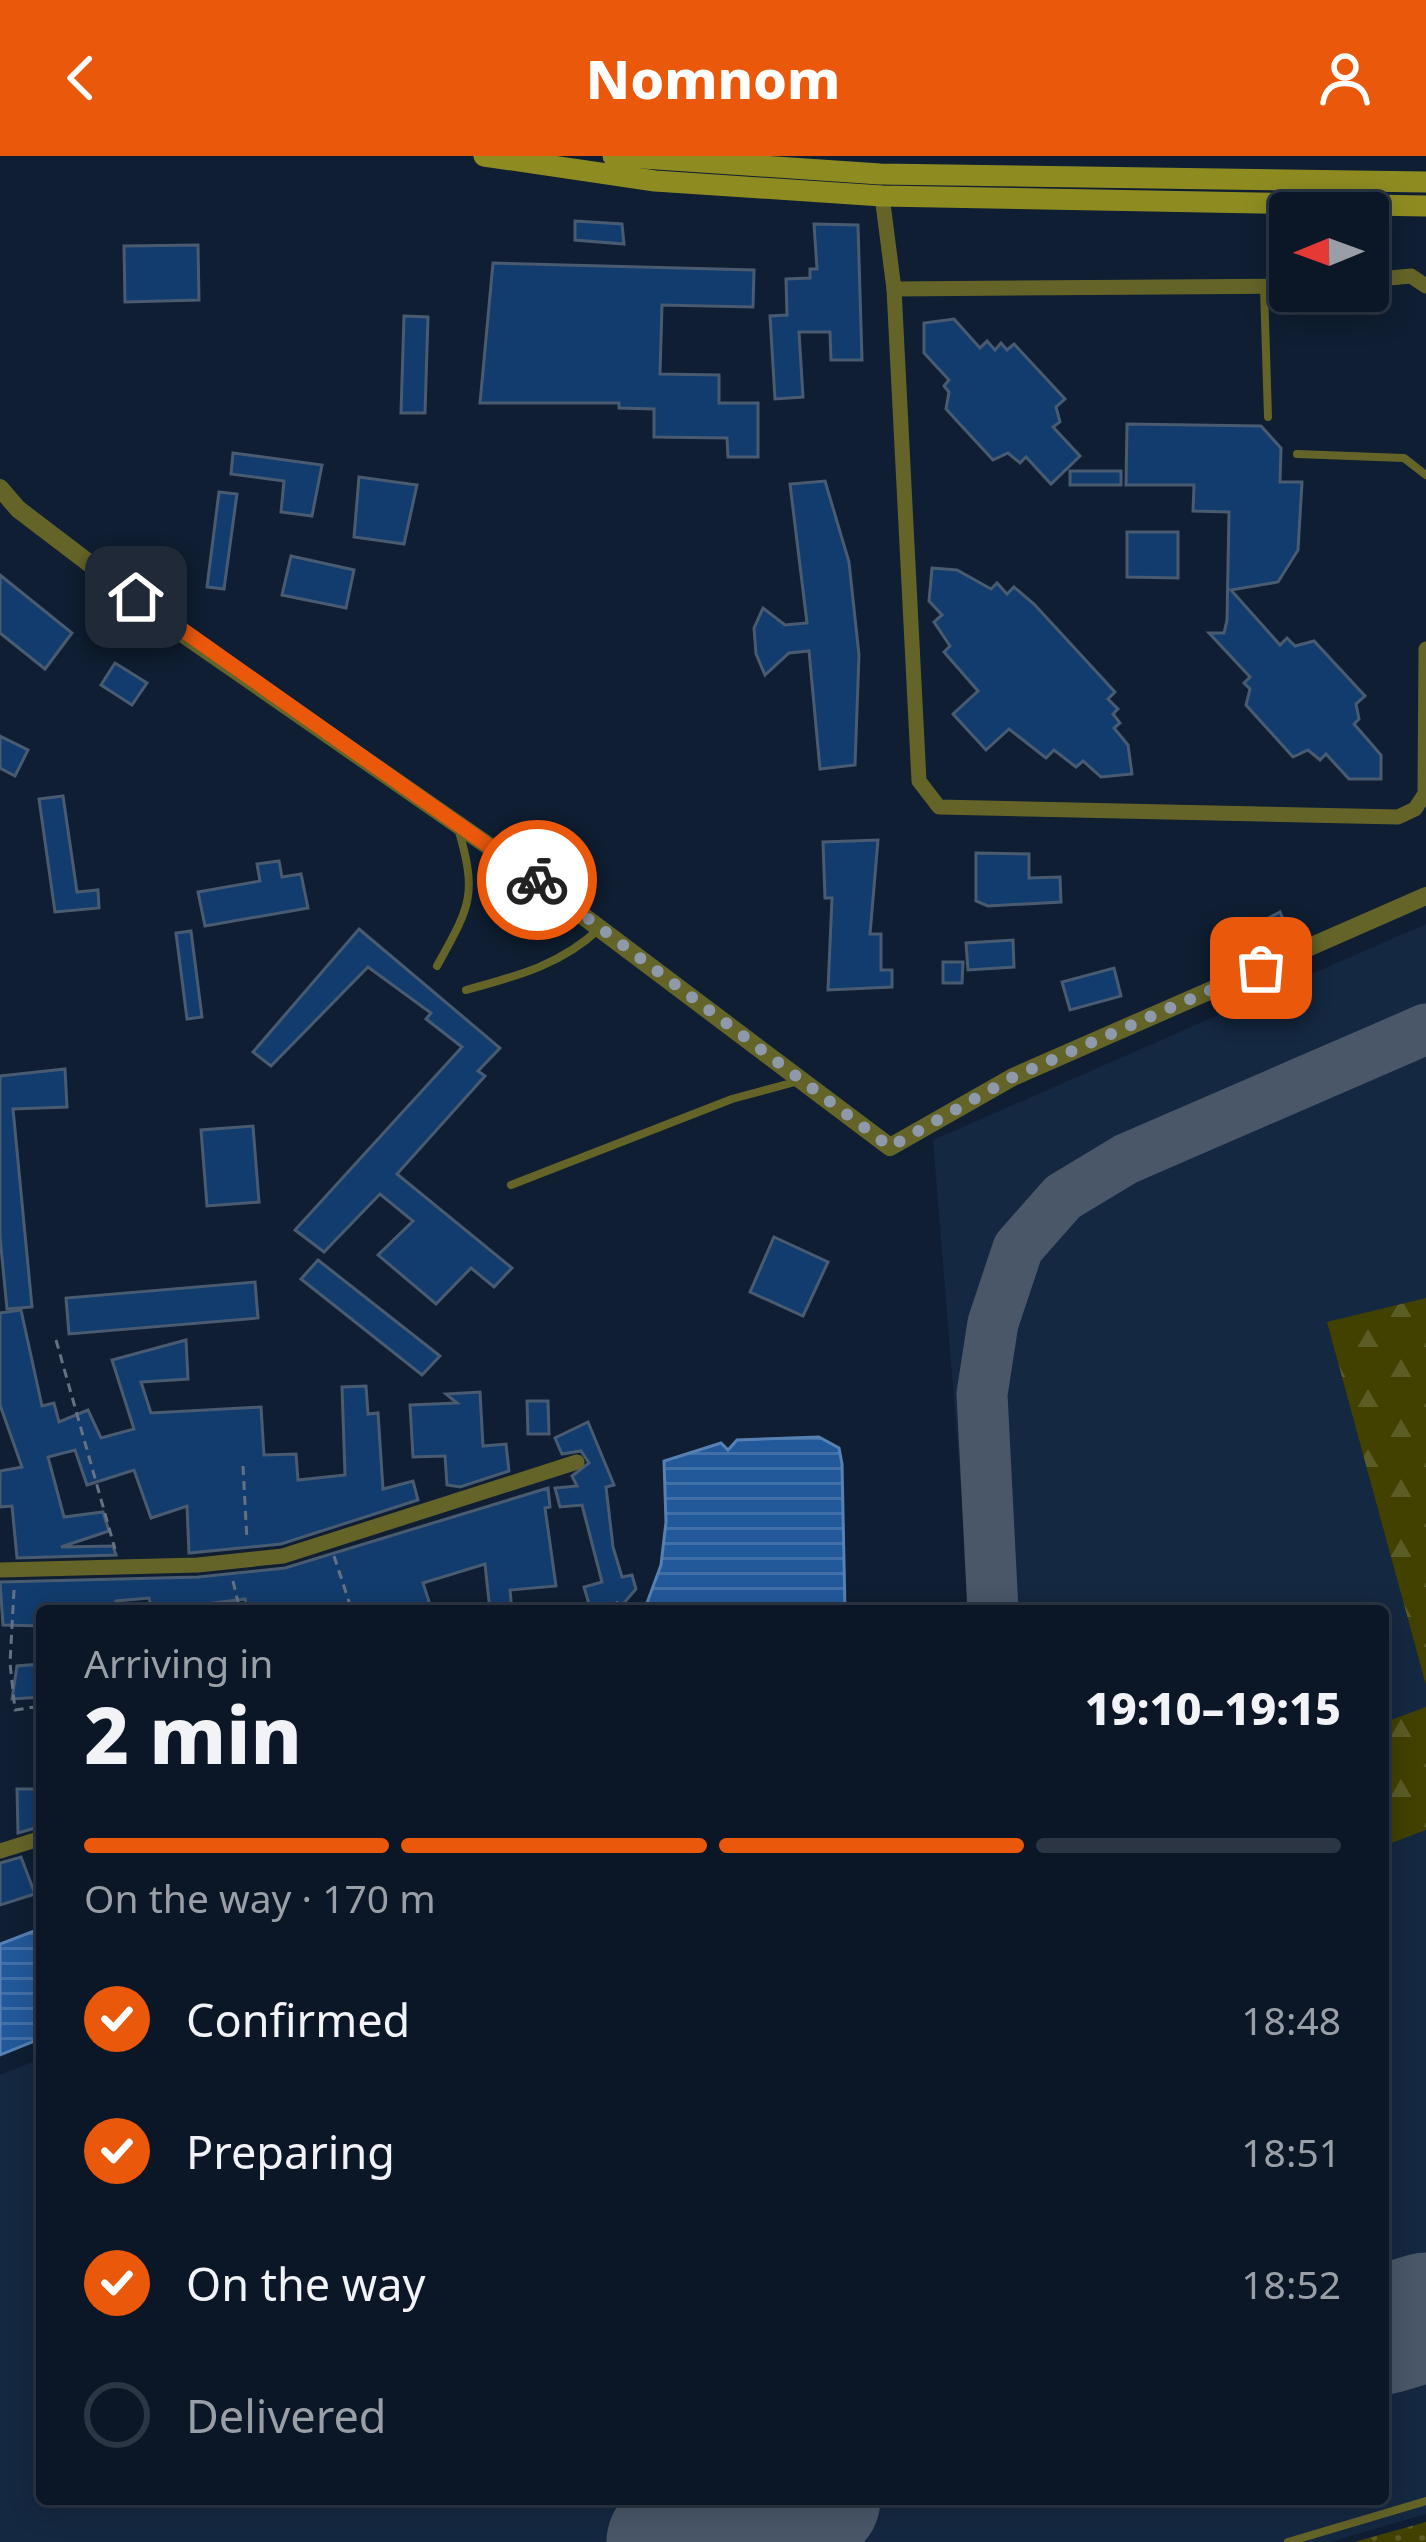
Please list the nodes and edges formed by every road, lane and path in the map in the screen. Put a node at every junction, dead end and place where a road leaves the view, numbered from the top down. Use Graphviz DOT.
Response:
graph roads {
  1 [pos="484,156"];
  2 [pos="614,156"];
  3 [pos="1426,182"];
  4 [pos="882,196"];
  5 [pos="1426,206"];
  6 [pos="1269,208"];
  7 [pos="1389,208"];
  8 [pos="1389,278"];
  9 [pos="1426,286"];
  10 [pos="1269,288"];
  11 [pos="1264,289"];
  12 [pos="893,290"];
  13 [pos="1268,417"];
  14 [pos="1297,454"];
  15 [pos="1426,475"];
  16 [pos="0,488"];
  17 [pos="1426,649"];
  18 [pos="457,825"];
  19 [pos="1426,896"];
  20 [pos="601,928"];
  21 [pos="437,967"];
  22 [pos="466,990"];
  23 [pos="802,1080"];
  24 [pos="511,1185"];
  25 [pos="56,1340"];
  26 [pos="578,1462"];
  27 [pos="243,1466"];
  28 [pos="330,1542"];
  29 [pos="247,1560"];
  30 [pos="228,1562"];
  31 [pos="121,1568"];
  32 [pos="7,1570"];
  33 [pos="619,1602"];
  34 [pos="239,1605"];
  35 [pos="350,1605"];
  36 [pos="611,1605"];
  37 [pos="36,1707"];
  38 [pos="36,1840"];
  39 [pos="0,1851"];
  40 [pos="1426,2501"];
  41 [pos="1288,2542"];
  1 -- 4 [label="main road"];
  2 -- 3 [label="main road"];
  4 -- 6 [label="main road"];
  4 -- 12 [label="street"];
  5 -- 7 [label="main road"];
  8 -- 9 [label="street"];
  10 -- 11 [label="street"];
  11 -- 12 [label="street"];
  11 -- 13 [label="lane"];
  12 -- 17 [label="street"];
  14 -- 15 [label="lane"];
  16 -- 18 [label="street"];
  18 -- 20 [label="street"];
  18 -- 21 [label="lane"];
  19 -- 23 [label="street"];
  20 -- 22 [label="lane"];
  20 -- 23 [label="street"];
  23 -- 24 [label="lane"];
  25 -- 31 [label="path"];
  26 -- 28 [label="street"];
  27 -- 29 [label="path"];
  28 -- 29 [label="street"];
  28 -- 35 [label="path"];
  29 -- 30 [label="street"];
  30 -- 31 [label="street"];
  30 -- 34 [label="path"];
  31 -- 32 [label="street"];
  32 -- 37 [label="path"];
  33 -- 36 [label="path"];
  38 -- 39 [label="street"];
  40 -- 41 [label="lane"];
}
